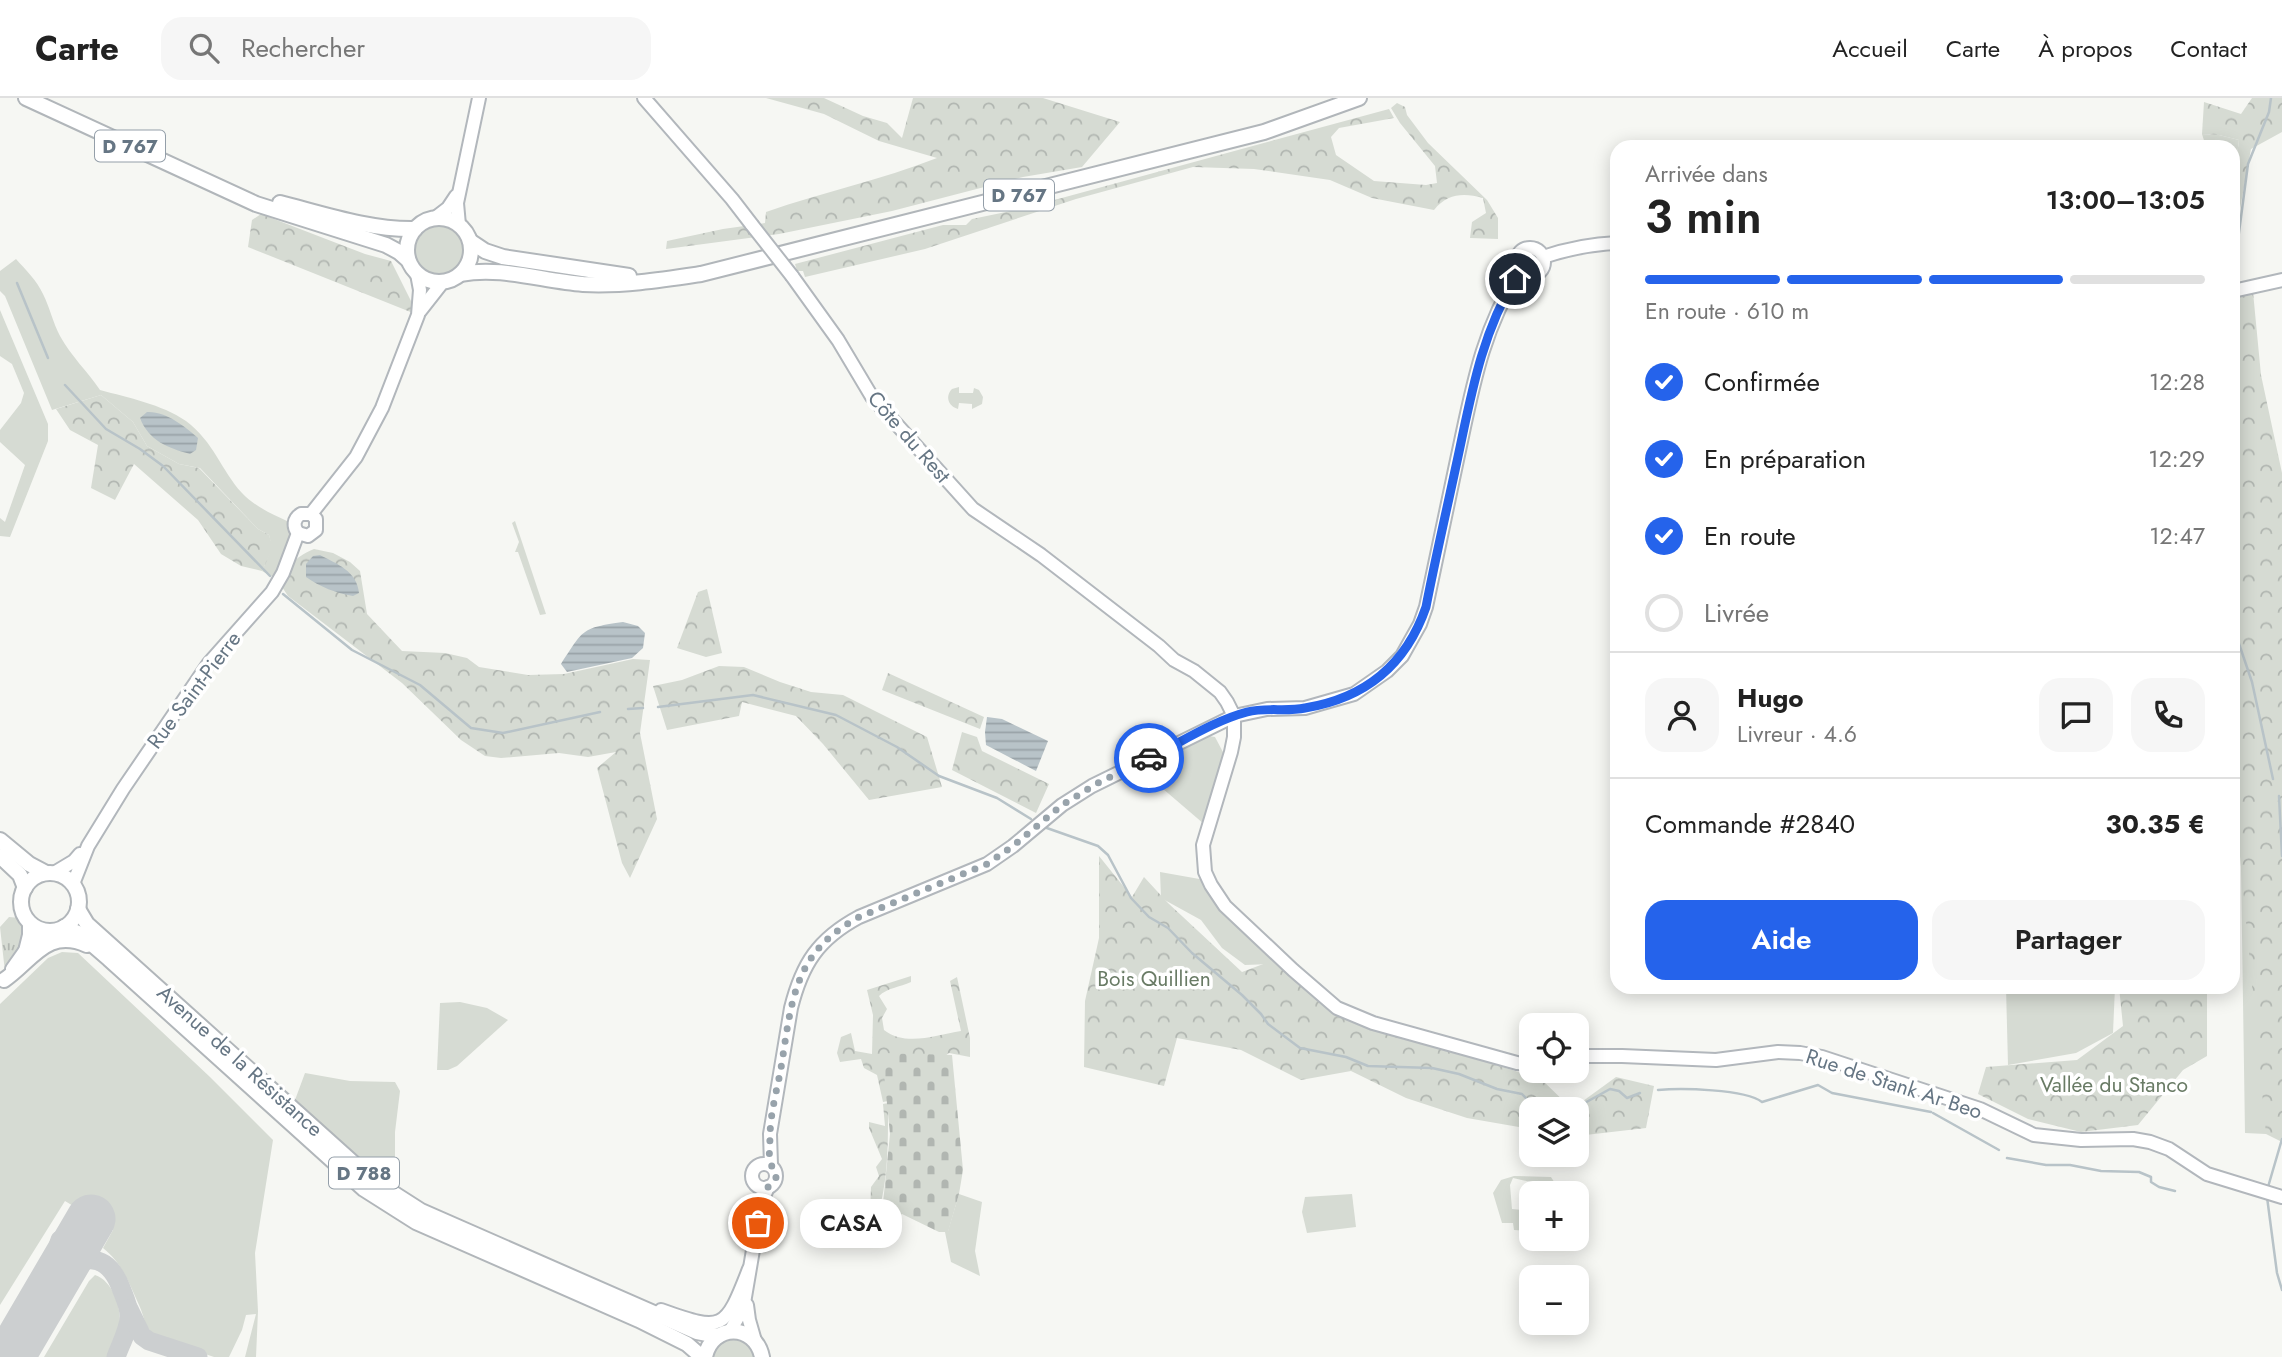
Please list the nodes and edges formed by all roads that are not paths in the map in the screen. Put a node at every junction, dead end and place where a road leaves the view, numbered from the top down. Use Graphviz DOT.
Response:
graph roads {
  1 [pos="26,98"];
  2 [pos="479,98"];
  3 [pos="644,98"];
  4 [pos="1359,98"];
  5 [pos="460,190"];
  6 [pos="234,192"];
  7 [pos="435,218"];
  8 [pos="459,225"];
  9 [pos="415,229"];
  10 [pos="470,241"];
  11 [pos="1610,243"];
  12 [pos="1543,257"];
  13 [pos="408,260"];
  14 [pos="1519,272"];
  15 [pos="417,274"];
  16 [pos="461,274"];
  17 [pos="676,278"];
  18 [pos="2282,280"];
  19 [pos="442,282"];
  20 [pos="2240,289"];
  21 [pos="418,315"];
  22 [pos="1234,716"];
  23 [pos="0,840"];
  24 [pos="88,846"];
  25 [pos="0,856"];
  26 [pos="50,873"];
  27 [pos="73,884"];
  28 [pos="24,888"];
  29 [pos="78,909"];
  30 [pos="29,922"];
  31 [pos="64,927"];
  32 [pos="48,931"];
  33 [pos="24,952"];
  34 [pos="108,959"];
  35 [pos="2,983"];
  36 [pos="1589,1056"];
  37 [pos="1519,1063"];
  38 [pos="770,1134"];
  39 [pos="756,1166"];
  40 [pos="771,1166"];
  41 [pos="754,1183"];
  42 [pos="768,1187"];
  43 [pos="2282,1197"];
  44 [pos="753,1248"];
  45 [pos="749,1269"];
  46 [pos="601,1288"];
  47 [pos="724,1334"];
  48 [pos="755,1340"];
  49 [pos="704,1357"];
  50 [pos="762,1357"];
  1 -- 6 [label="main road, D 767"];
  2 -- 5 [label="main road"];
  3 -- 22 [label="main road, Côte du Rest, bridge"];
  4 -- 17 [label="main road, D 767"];
  5 -- 7 [label="main road"];
  5 -- 8 [label="main road"];
  6 -- 9 [label="main road, D 767"];
  6 -- 13 [label="main road, D 767"];
  7 -- 8 [label="main road"];
  7 -- 9 [label="main road"];
  8 -- 10 [label="main road"];
  9 -- 13 [label="main road"];
  10 -- 16 [label="main road"];
  10 -- 17 [label="main road, D 767"];
  11 -- 12 [label="main road"];
  12 -- 14 [label="main road"];
  12 -- 14 [label="main road"];
  13 -- 15 [label="main road"];
  14 -- 22 [label="main road"];
  15 -- 19 [label="main road"];
  15 -- 21 [label="main road"];
  16 -- 17 [label="main road, D 767"];
  16 -- 19 [label="main road"];
  18 -- 20 [label="main road"];
  19 -- 21 [label="main road"];
  21 -- 24 [label="main road, Rue Saint-Pierre"];
  22 -- 37 [label="main road"];
  22 -- 38 [label="main road"];
  23 -- 26 [label="main road"];
  24 -- 26 [label="main road, Rue Saint-Pierre"];
  24 -- 27 [label="main road, Rue Saint-Pierre"];
  25 -- 28 [label="main road"];
  26 -- 27 [label="main road"];
  26 -- 28 [label="main road"];
  27 -- 29 [label="main road"];
  28 -- 30 [label="main road"];
  29 -- 31 [label="main road"];
  29 -- 46 [label="main road, Avenue de la Résistance / D 788"];
  30 -- 32 [label="main road"];
  30 -- 33 [label="main road"];
  31 -- 32 [label="main road"];
  31 -- 34 [label="main road, Avenue de la Résistance / D 788"];
  32 -- 33 [label="main road"];
  33 -- 35 [label="main road"];
  34 -- 35 [label="main road"];
  34 -- 49 [label="main road, Avenue de la Résistance / D 788"];
  36 -- 43 [label="main road, Rue de Stank Ar Beo"];
  38 -- 39 [label="main road"];
  38 -- 40 [label="main road"];
  39 -- 40 [label="main road"];
  39 -- 41 [label="main road"];
  40 -- 42 [label="main road"];
  41 -- 42 [label="main road"];
  41 -- 44 [label="main road"];
  42 -- 44 [label="main road"];
  44 -- 45 [label="main road"];
  45 -- 46 [label="main road"];
  45 -- 47 [label="main road"];
  45 -- 48 [label="main road"];
  46 -- 47 [label="main road, Avenue de la Résistance / D 788"];
  47 -- 48 [label="main road, Avenue de la Résistance"];
  47 -- 49 [label="main road"];
  48 -- 50 [label="main road"];
}
